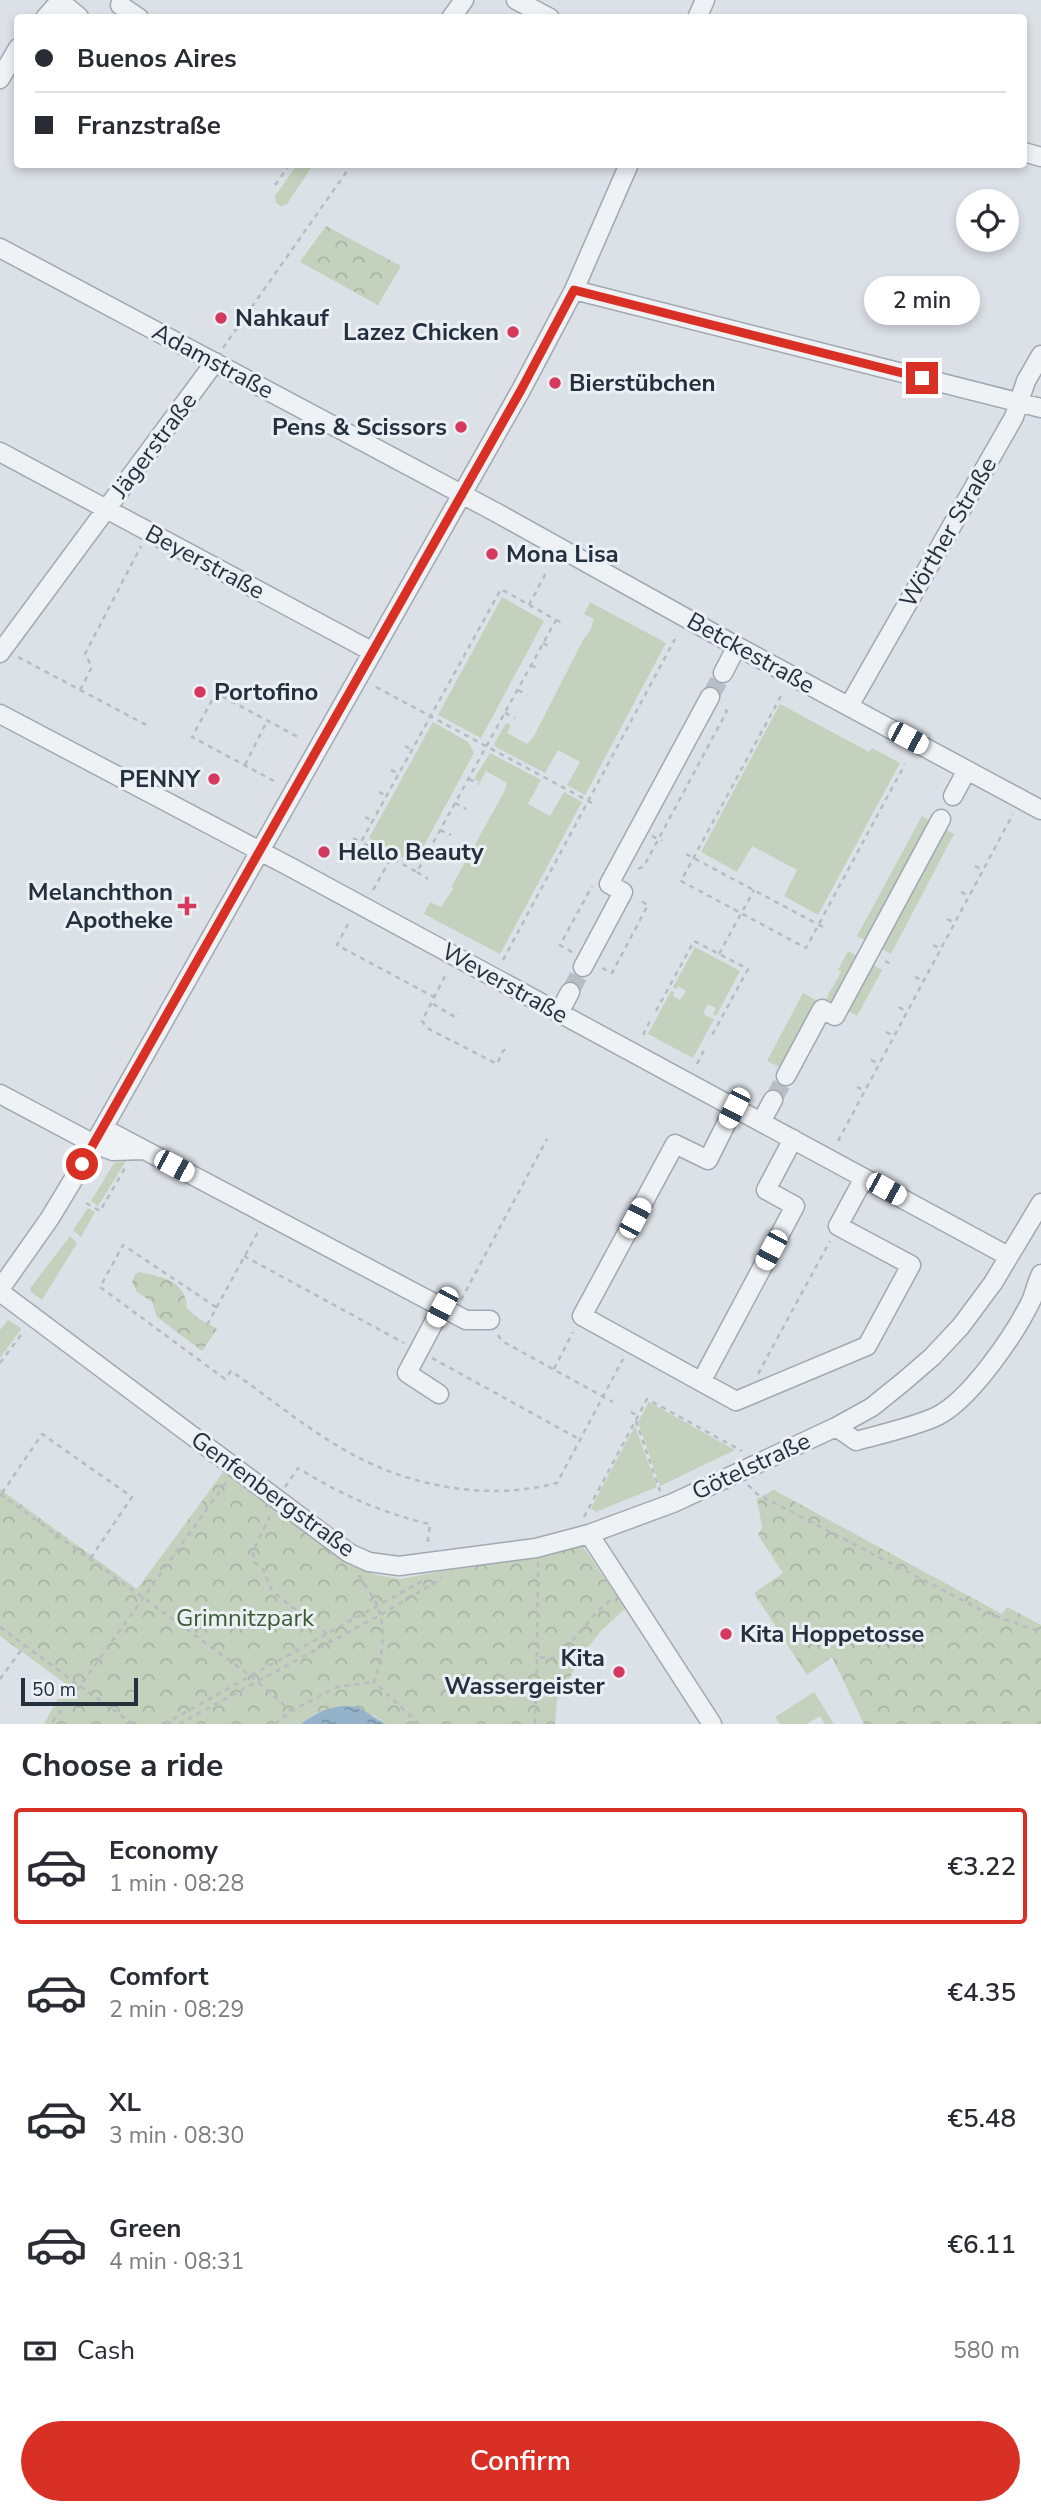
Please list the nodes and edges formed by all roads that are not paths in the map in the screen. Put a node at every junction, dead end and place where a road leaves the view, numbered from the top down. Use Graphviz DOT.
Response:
graph roads {
  1 [pos="516,0"];
  2 [pos="61,1"];
  3 [pos="120,5"];
  4 [pos="49,14"];
  5 [pos="76,14"];
  6 [pos="133,14"];
  7 [pos="542,14"];
  8 [pos="10,50"];
  9 [pos="0,79"];
  10 [pos="627,168"];
  11 [pos="0,248"];
  12 [pos="574,290"];
  13 [pos="1041,355"];
  14 [pos="215,362"];
  15 [pos="1019,402"];
  16 [pos="1041,408"];
  17 [pos="0,452"];
  18 [pos="462,494"];
  19 [pos="106,509"];
  20 [pos="737,646"];
  21 [pos="373,652"];
  22 [pos="6,653"];
  23 [pos="723,673"];
  24 [pos="710,697"];
  25 [pos="849,706"];
  26 [pos="0,714"];
  27 [pos="967,770"];
  28 [pos="953,796"];
  29 [pos="1041,810"];
  30 [pos="941,819"];
  31 [pos="260,851"];
  32 [pos="583,967"];
  33 [pos="570,992"];
  34 [pos="559,1013"];
  35 [pos="786,1076"];
  36 [pos="0,1094"];
  37 [pos="774,1100"];
  38 [pos="734,1108"];
  39 [pos="761,1122"];
  40 [pos="103,1128"];
  41 [pos="793,1139"];
  42 [pos="94,1144"];
  43 [pos="137,1154"];
  44 [pos="864,1178"];
  45 [pos="1041,1203"];
  46 [pos="1008,1256"];
  47 [pos="1041,1274"];
  48 [pos="0,1290"];
  49 [pos="450,1306"];
  50 [pos="490,1320"];
  51 [pos="701,1382"];
  52 [pos="439,1394"];
  53 [pos="836,1427"];
  54 [pos="585,1528"];
  55 [pos="712,1724"];
  1 -- 7 [label="street"];
  2 -- 4 [label="street"];
  2 -- 5 [label="street"];
  3 -- 6 [label="street"];
  8 -- 9 [label="street"];
  10 -- 12 [label="street"];
  11 -- 14 [label="street, Adamstraße"];
  12 -- 15 [label="street"];
  12 -- 18 [label="street"];
  13 -- 15 [label="street, Wörther Straße"];
  14 -- 18 [label="street, Adamstraße"];
  14 -- 19 [label="street, Jägerstraße"];
  15 -- 16 [label="street"];
  15 -- 25 [label="street, Wörther Straße"];
  17 -- 19 [label="street, Beyerstraße"];
  18 -- 20 [label="street, Betckestraße"];
  18 -- 21 [label="street"];
  19 -- 21 [label="street, Beyerstraße"];
  19 -- 22 [label="street, Jägerstraße"];
  20 -- 23 [label="street"];
  20 -- 25 [label="street, Betckestraße"];
  21 -- 31 [label="street"];
  24 -- 32 [label="street"];
  25 -- 27 [label="street, Betckestraße"];
  26 -- 31 [label="street, Weverstraße"];
  27 -- 28 [label="street"];
  27 -- 29 [label="street, Betckestraße"];
  30 -- 35 [label="street"];
  31 -- 34 [label="street, Weverstraße"];
  31 -- 40 [label="street"];
  33 -- 34 [label="street"];
  34 -- 38 [label="street, Weverstraße"];
  36 -- 42 [label="street"];
  37 -- 39 [label="street"];
  38 -- 39 [label="street, Weverstraße"];
  38 -- 51 [label="street"];
  39 -- 41 [label="street, Weverstraße"];
  40 -- 42 [label="street"];
  40 -- 43 [label="street"];
  41 -- 44 [label="street, Weverstraße"];
  41 -- 51 [label="street"];
  42 -- 43 [label="street"];
  42 -- 48 [label="street"];
  43 -- 49 [label="street"];
  44 -- 46 [label="street, Weverstraße"];
  44 -- 51 [label="street"];
  45 -- 46 [label="street, Götelstraße"];
  46 -- 53 [label="street, Götelstraße"];
  47 -- 53 [label="street"];
  48 -- 54 [label="street, Genfenbergstraße"];
  49 -- 50 [label="street"];
  49 -- 52 [label="street"];
  53 -- 54 [label="street, Götelstraße"];
  54 -- 55 [label="street"];
}
